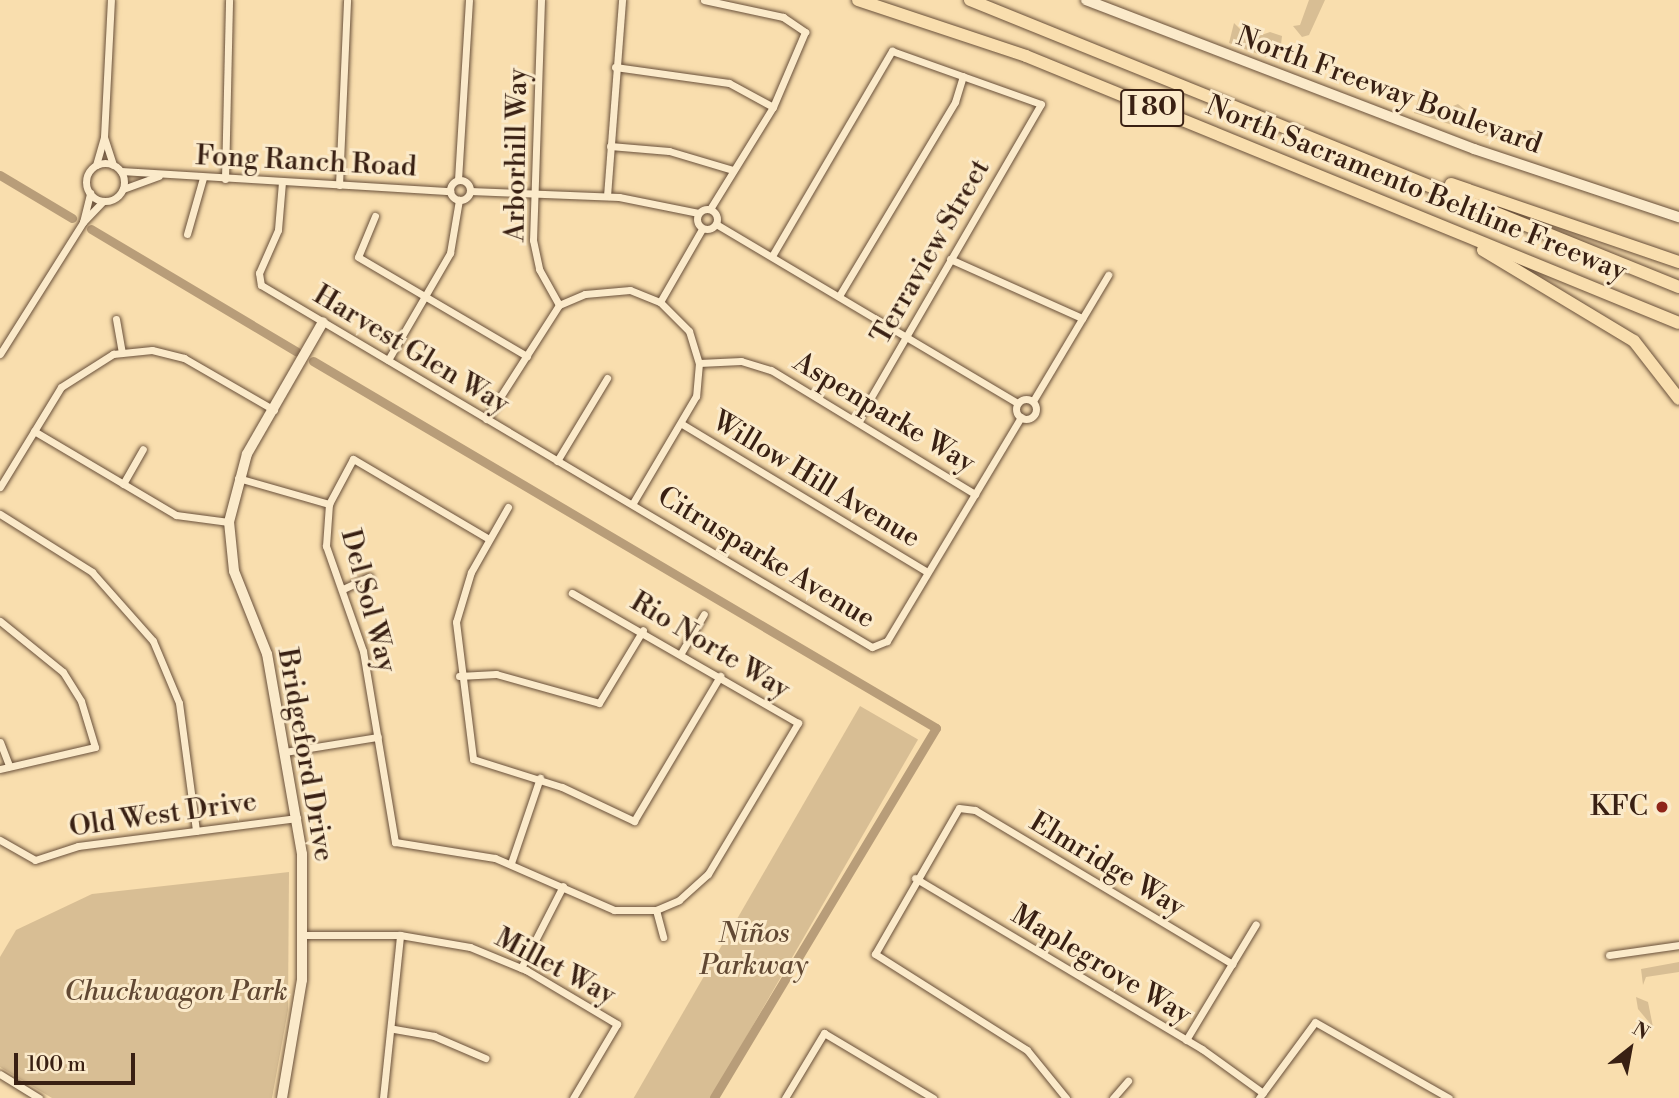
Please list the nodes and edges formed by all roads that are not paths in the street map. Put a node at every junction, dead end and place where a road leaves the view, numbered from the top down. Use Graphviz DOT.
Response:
graph roads {
  1 [pos="111,0"];
  2 [pos="229,0"];
  3 [pos="347,0"];
  4 [pos="469,0"];
  5 [pos="541,0"];
  6 [pos="622,0"];
  7 [pos="704,0"];
  8 [pos="858,0"];
  9 [pos="970,0"];
  10 [pos="1086,0"];
  11 [pos="615,67"];
  12 [pos="963,76"];
  13 [pos="773,107"];
  14 [pos="104,136"];
  15 [pos="610,146"];
  16 [pos="1363,154"];
  17 [pos="96,165"];
  18 [pos="113,165"];
  19 [pos="733,170"];
  20 [pos="121,171"];
  21 [pos="160,176"];
  22 [pos="203,178"];
  23 [pos="225,179"];
  24 [pos="458,180"];
  25 [pos="282,182"];
  26 [pos="339,185"];
  27 [pos="123,189"];
  28 [pos="450,191"];
  29 [pos="470,191"];
  30 [pos="90,193"];
  31 [pos="534,193"];
  32 [pos="607,196"];
  33 [pos="459,200"];
  34 [pos="103,201"];
  35 [pos="710,209"];
  36 [pos="698,213"];
  37 [pos="375,216"];
  38 [pos="1679,217"];
  39 [pos="83,222"];
  40 [pos="716,224"];
  41 [pos="1443,227"];
  42 [pos="702,229"];
  43 [pos="187,234"];
  44 [pos="772,256"];
  45 [pos="950,259"];
  46 [pos="1679,262"];
  47 [pos="1108,275"];
  48 [pos="1679,286"];
  49 [pos="839,296"];
  50 [pos="424,297"];
  51 [pos="660,302"];
  52 [pos="559,305"];
  53 [pos="1082,318"];
  54 [pos="116,319"];
  55 [pos="323,322"];
  56 [pos="1679,323"];
  57 [pos="908,336"];
  58 [pos="122,352"];
  59 [pos="0,354"];
  60 [pos="527,356"];
  61 [pos="388,360"];
  62 [pos="699,363"];
  63 [pos="607,378"];
  64 [pos="1679,399"];
  65 [pos="1033,401"];
  66 [pos="1018,403"];
  67 [pos="274,410"];
  68 [pos="1021,417"];
  69 [pos="486,419"];
  70 [pos="857,421"];
  71 [pos="682,424"];
  72 [pos="34,430"];
  73 [pos="144,449"];
  74 [pos="557,461"];
  75 [pos="237,478"];
  76 [pos="123,484"];
  77 [pos="0,487"];
  78 [pos="975,494"];
  79 [pos="633,503"];
  80 [pos="329,504"];
  81 [pos="508,507"];
  82 [pos="0,514"];
  83 [pos="229,522"];
  84 [pos="489,539"];
  85 [pos="928,572"];
  86 [pos="369,577"];
  87 [pos="343,589"];
  88 [pos="572,593"];
  89 [pos="704,614"];
  90 [pos="0,621"];
  91 [pos="643,630"];
  92 [pos="681,653"];
  93 [pos="459,676"];
  94 [pos="720,676"];
  95 [pos="378,737"];
  96 [pos="0,741"];
  97 [pos="285,752"];
  98 [pos="9,765"];
  99 [pos="0,769"];
  100 [pos="540,778"];
  101 [pos="297,818"];
  102 [pos="196,831"];
  103 [pos="0,840"];
  104 [pos="511,863"];
  105 [pos="915,878"];
  106 [pos="563,886"];
  107 [pos="656,909"];
  108 [pos="1256,924"];
  109 [pos="304,935"];
  110 [pos="400,935"];
  111 [pos="663,937"];
  112 [pos="1679,945"];
  113 [pos="1609,955"];
  114 [pos="1232,964"];
  115 [pos="521,968"];
  116 [pos="394,1029"];
  117 [pos="1186,1040"];
  118 [pos="485,1058"];
  119 [pos="0,1074"];
  120 [pos="1128,1081"];
  121 [pos="1261,1096"];
  122 [pos="39,1098"];
  123 [pos="282,1098"];
  124 [pos="383,1098"];
  125 [pos="573,1098"];
  126 [pos="785,1098"];
  127 [pos="933,1098"];
  128 [pos="1066,1098"];
  129 [pos="1113,1098"];
  130 [pos="1449,1098"];
  1 -- 14 [label="street"];
  2 -- 23 [label="street"];
  3 -- 26 [label="street"];
  4 -- 24 [label="street"];
  5 -- 31 [label="street, Arborhill Way"];
  6 -- 11 [label="street"];
  7 -- 13 [label="street"];
  8 -- 41 [label="highway, North Sacramento Beltline Freeway / I 80"];
  9 -- 16 [label="highway, North Sacramento Beltline Freeway / I 80"];
  10 -- 38 [label="street, North Freeway Boulevard"];
  11 -- 13 [label="street"];
  11 -- 15 [label="street"];
  12 -- 44 [label="street"];
  12 -- 45 [label="street, Terraview Street"];
  12 -- 49 [label="street"];
  13 -- 19 [label="street"];
  14 -- 17 [label="street"];
  14 -- 18 [label="street"];
  15 -- 19 [label="street"];
  15 -- 32 [label="street"];
  16 -- 46 [label="highway"];
  16 -- 48 [label="highway, North Sacramento Beltline Freeway / I 80"];
  17 -- 18 [label="street"];
  17 -- 30 [label="street"];
  18 -- 20 [label="street"];
  19 -- 35 [label="street"];
  20 -- 21 [label="street, Fong Ranch Road"];
  20 -- 27 [label="street"];
  21 -- 22 [label="street, Fong Ranch Road"];
  21 -- 27 [label="street, Fong Ranch Road"];
  22 -- 23 [label="street, Fong Ranch Road"];
  22 -- 43 [label="street"];
  23 -- 25 [label="street, Fong Ranch Road"];
  24 -- 28 [label="street"];
  24 -- 29 [label="street"];
  25 -- 26 [label="street, Fong Ranch Road"];
  25 -- 55 [label="street, Harvest Glen Way"];
  26 -- 28 [label="street, Fong Ranch Road"];
  27 -- 34 [label="street"];
  28 -- 33 [label="street"];
  29 -- 31 [label="street"];
  29 -- 33 [label="street"];
  30 -- 34 [label="street"];
  30 -- 39 [label="street"];
  31 -- 32 [label="street"];
  31 -- 52 [label="street, Arborhill Way"];
  32 -- 36 [label="street"];
  33 -- 50 [label="street"];
  34 -- 39 [label="street"];
  35 -- 36 [label="street"];
  35 -- 40 [label="street"];
  36 -- 42 [label="street"];
  37 -- 50 [label="street"];
  39 -- 59 [label="street"];
  40 -- 42 [label="street"];
  40 -- 44 [label="street"];
  41 -- 56 [label="highway, North Sacramento Beltline Freeway / I 80"];
  41 -- 64 [label="highway"];
  42 -- 51 [label="street"];
  44 -- 49 [label="street"];
  45 -- 53 [label="street"];
  45 -- 57 [label="street, Terraview Street"];
  47 -- 53 [label="street"];
  49 -- 57 [label="street"];
  50 -- 60 [label="street"];
  50 -- 61 [label="street"];
  51 -- 52 [label="street"];
  51 -- 62 [label="street"];
  52 -- 60 [label="street"];
  53 -- 65 [label="street"];
  54 -- 58 [label="street"];
  55 -- 61 [label="street, Harvest Glen Way"];
  55 -- 67 [label="street, Bridgeford Drive"];
  57 -- 66 [label="street"];
  57 -- 70 [label="street, Terraview Street"];
  58 -- 67 [label="street"];
  58 -- 72 [label="street"];
  60 -- 69 [label="street"];
  61 -- 69 [label="street, Harvest Glen Way"];
  62 -- 70 [label="street, Aspenparke Way"];
  62 -- 71 [label="street"];
  63 -- 74 [label="street"];
  65 -- 66 [label="street"];
  65 -- 68 [label="street, Aspenparke Way"];
  66 -- 68 [label="street"];
  67 -- 75 [label="street, Bridgeford Drive"];
  68 -- 78 [label="street, Aspenparke Way"];
  69 -- 74 [label="street, Harvest Glen Way"];
  70 -- 78 [label="street, Aspenparke Way"];
  71 -- 79 [label="street"];
  71 -- 85 [label="street, Willow Hill Avenue"];
  72 -- 76 [label="street"];
  72 -- 77 [label="street"];
  73 -- 76 [label="street"];
  74 -- 79 [label="street, Harvest Glen Way"];
  75 -- 80 [label="street"];
  75 -- 83 [label="street, Bridgeford Drive"];
  76 -- 83 [label="street"];
  78 -- 85 [label="street"];
  79 -- 85 [label="street, Citrusparke Avenue"];
  80 -- 84 [label="street, Del Sol Way"];
  80 -- 87 [label="street, Del Sol Way"];
  81 -- 84 [label="street"];
  82 -- 102 [label="street"];
  83 -- 97 [label="street, Bridgeford Drive"];
  84 -- 93 [label="street"];
  86 -- 87 [label="street"];
  87 -- 95 [label="street, Del Sol Way"];
  88 -- 91 [label="street, Rio Norte Way"];
  89 -- 92 [label="street"];
  90 -- 98 [label="street"];
  91 -- 92 [label="street, Rio Norte Way"];
  91 -- 93 [label="street"];
  92 -- 94 [label="street, Rio Norte Way"];
  93 -- 100 [label="street"];
  94 -- 100 [label="street"];
  94 -- 107 [label="street, Rio Norte Way"];
  95 -- 97 [label="street"];
  95 -- 104 [label="street, Del Sol Way"];
  96 -- 98 [label="street"];
  97 -- 101 [label="street, Bridgeford Drive"];
  98 -- 99 [label="street"];
  100 -- 104 [label="street"];
  101 -- 102 [label="street, Old West Drive"];
  101 -- 109 [label="street, Bridgeford Drive"];
  102 -- 103 [label="street, Old West Drive"];
  104 -- 106 [label="street"];
  105 -- 114 [label="street, Elmridge Way"];
  105 -- 117 [label="street, Maplegrove Way"];
  105 -- 128 [label="street"];
  106 -- 107 [label="street"];
  106 -- 115 [label="street"];
  107 -- 111 [label="street"];
  108 -- 114 [label="street"];
  109 -- 110 [label="street, Millet Way"];
  109 -- 123 [label="street, Bridgeford Drive"];
  110 -- 115 [label="street, Millet Way"];
  110 -- 116 [label="street"];
  112 -- 113 [label="street"];
  114 -- 117 [label="street"];
  115 -- 125 [label="street, Millet Way"];
  116 -- 118 [label="street"];
  116 -- 124 [label="street"];
  117 -- 121 [label="street, Maplegrove Way"];
  119 -- 122 [label="street"];
  120 -- 129 [label="street"];
  121 -- 130 [label="street"];
  126 -- 127 [label="street"];
}
